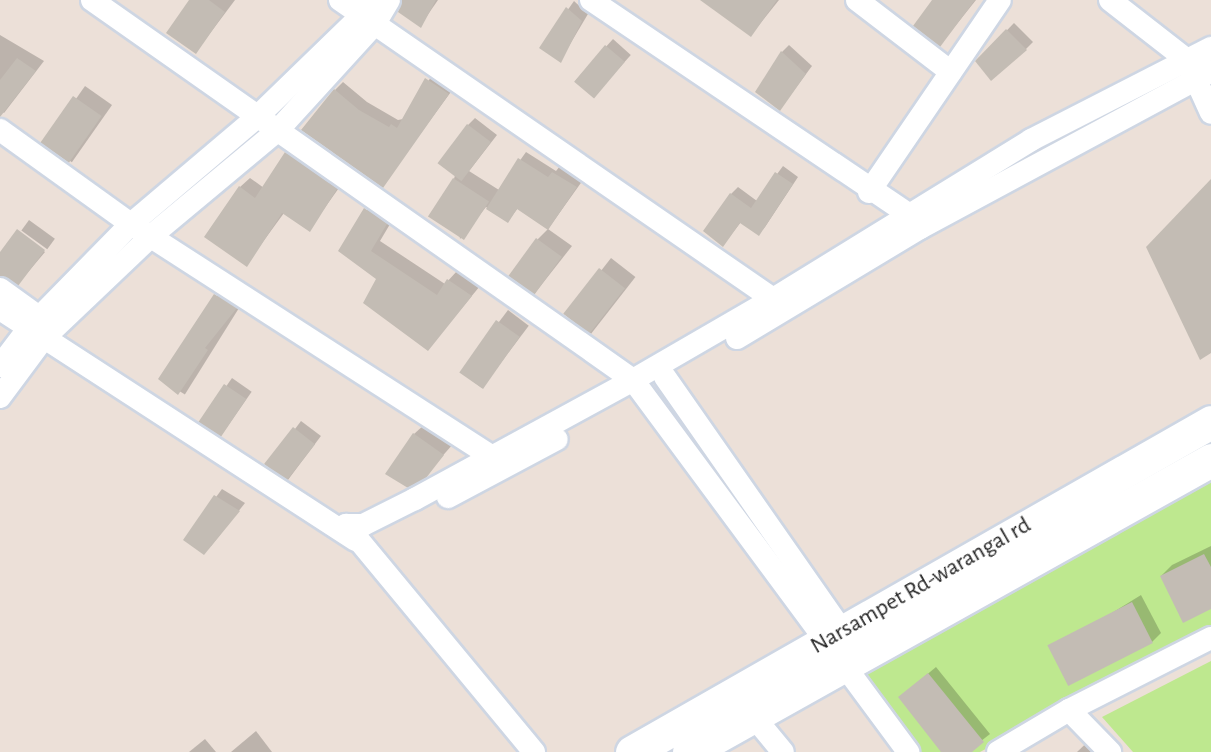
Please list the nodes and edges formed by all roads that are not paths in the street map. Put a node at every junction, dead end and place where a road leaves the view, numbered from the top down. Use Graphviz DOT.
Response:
graph roads {
  1 [pos="92,0"];
  2 [pos="112,0"];
  3 [pos="340,0"];
  4 [pos="591,0"];
  5 [pos="857,0"];
  6 [pos="1000,0"];
  7 [pos="1110,0"];
  8 [pos="1131,0"];
  9 [pos="373,8"];
  10 [pos="1200,63"];
  11 [pos="951,72"];
  12 [pos="1211,113"];
  13 [pos="261,114"];
  14 [pos="0,116"];
  15 [pos="282,125"];
  16 [pos="0,130"];
  17 [pos="869,192"];
  18 [pos="908,214"];
  19 [pos="136,220"];
  20 [pos="157,233"];
  21 [pos="0,289"];
  22 [pos="773,299"];
  23 [pos="0,309"];
  24 [pos="41,328"];
  25 [pos="0,366"];
  26 [pos="665,377"];
  27 [pos="638,385"];
  28 [pos="0,397"];
  29 [pos="1211,422"];
  30 [pos="492,457"];
  31 [pos="1211,460"];
  32 [pos="360,533"];
  33 [pos="833,636"];
  34 [pos="1211,638"];
  35 [pos="853,663"];
  36 [pos="1069,710"];
  37 [pos="754,717"];
  38 [pos="534,752"];
  39 [pos="632,752"];
  40 [pos="689,752"];
  41 [pos="783,752"];
  42 [pos="908,752"];
  43 [pos="998,752"];
  44 [pos="1110,752"];
  1 -- 13 [label="street"];
  2 -- 13 [label="street"];
  3 -- 9 [label="street"];
  4 -- 17 [label="street"];
  5 -- 11 [label="street"];
  6 -- 11 [label="street"];
  7 -- 10 [label="street"];
  8 -- 10 [label="street"];
  9 -- 13 [label="street"];
  9 -- 15 [label="street"];
  9 -- 22 [label="street"];
  10 -- 12 [label="street"];
  10 -- 18 [label="street"];
  10 -- 26 [label="street"];
  11 -- 17 [label="street"];
  13 -- 15 [label="street"];
  13 -- 19 [label="street"];
  14 -- 19 [label="street"];
  15 -- 20 [label="street"];
  15 -- 27 [label="street"];
  16 -- 19 [label="street"];
  17 -- 18 [label="street"];
  18 -- 22 [label="street"];
  19 -- 20 [label="street"];
  19 -- 24 [label="street"];
  20 -- 24 [label="street"];
  20 -- 30 [label="street"];
  21 -- 24 [label="street"];
  22 -- 27 [label="street"];
  23 -- 24 [label="street"];
  24 -- 25 [label="street"];
  24 -- 28 [label="street"];
  24 -- 32 [label="street"];
  26 -- 27 [label="street"];
  26 -- 33 [label="street"];
  27 -- 30 [label="street"];
  27 -- 32 [label="street"];
  27 -- 33 [label="street"];
  29 -- 33 [label="main road, Narsampet Rd-warangal rd"];
  30 -- 32 [label="street"];
  31 -- 35 [label="main road, Narsampet Rd-warangal rd"];
  32 -- 38 [label="street"];
  33 -- 35 [label="street"];
  33 -- 39 [label="main road, Narsampet Rd-warangal rd"];
  34 -- 36 [label="street"];
  35 -- 37 [label="main road, Narsampet Rd-warangal rd"];
  35 -- 42 [label="street"];
  36 -- 43 [label="street"];
  36 -- 44 [label="street"];
  37 -- 40 [label="main road, Narsampet Rd-warangal rd"];
  37 -- 41 [label="street"];
}
